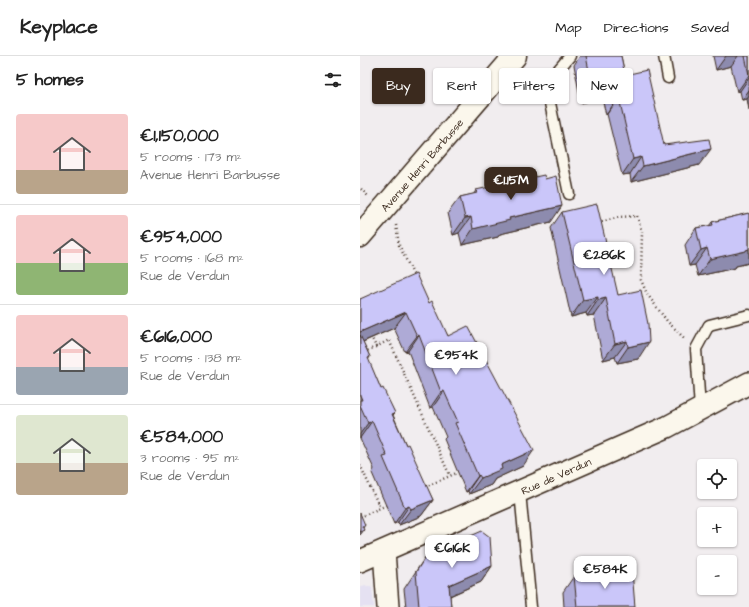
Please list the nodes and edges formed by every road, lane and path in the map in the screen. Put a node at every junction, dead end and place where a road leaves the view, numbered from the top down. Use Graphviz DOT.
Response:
graph roads {
  1 [pos="515,56"];
  2 [pos="570,56"];
  3 [pos="664,56"];
  4 [pos="668,78"];
  5 [pos="569,194"];
  6 [pos="597,224"];
  7 [pos="396,225"];
  8 [pos="361,234"];
  9 [pos="416,281"];
  10 [pos="749,315"];
  11 [pos="370,333"];
  12 [pos="376,347"];
  13 [pos="696,350"];
  14 [pos="362,353"];
  15 [pos="749,383"];
  16 [pos="700,409"];
  17 [pos="360,465"];
  18 [pos="461,471"];
  19 [pos="450,476"];
  20 [pos="422,489"];
  21 [pos="520,492"];
  22 [pos="389,504"];
  23 [pos="380,508"];
  24 [pos="360,517"];
  25 [pos="384,551"];
  26 [pos="360,561"];
  27 [pos="388,607"];
  28 [pos="532,607"];
  1 -- 8 [label="main road, Avenue Henri Barbusse"];
  2 -- 5 [label="lane"];
  3 -- 4 [label="lane"];
  6 -- 13 [label="path"];
  7 -- 9 [label="path"];
  10 -- 13 [label="lane"];
  11 -- 12 [label="path"];
  12 -- 14 [label="path"];
  12 -- 19 [label="path"];
  13 -- 16 [label="lane"];
  15 -- 16 [label="street, Rue de Verdun"];
  16 -- 21 [label="street, Rue de Verdun"];
  17 -- 23 [label="path"];
  18 -- 19 [label="path"];
  19 -- 20 [label="path"];
  21 -- 25 [label="street, Rue de Verdun"];
  21 -- 28 [label="lane"];
  22 -- 23 [label="path"];
  23 -- 24 [label="path"];
  25 -- 26 [label="street, Rue de Verdun"];
  25 -- 27 [label="street"];
}
